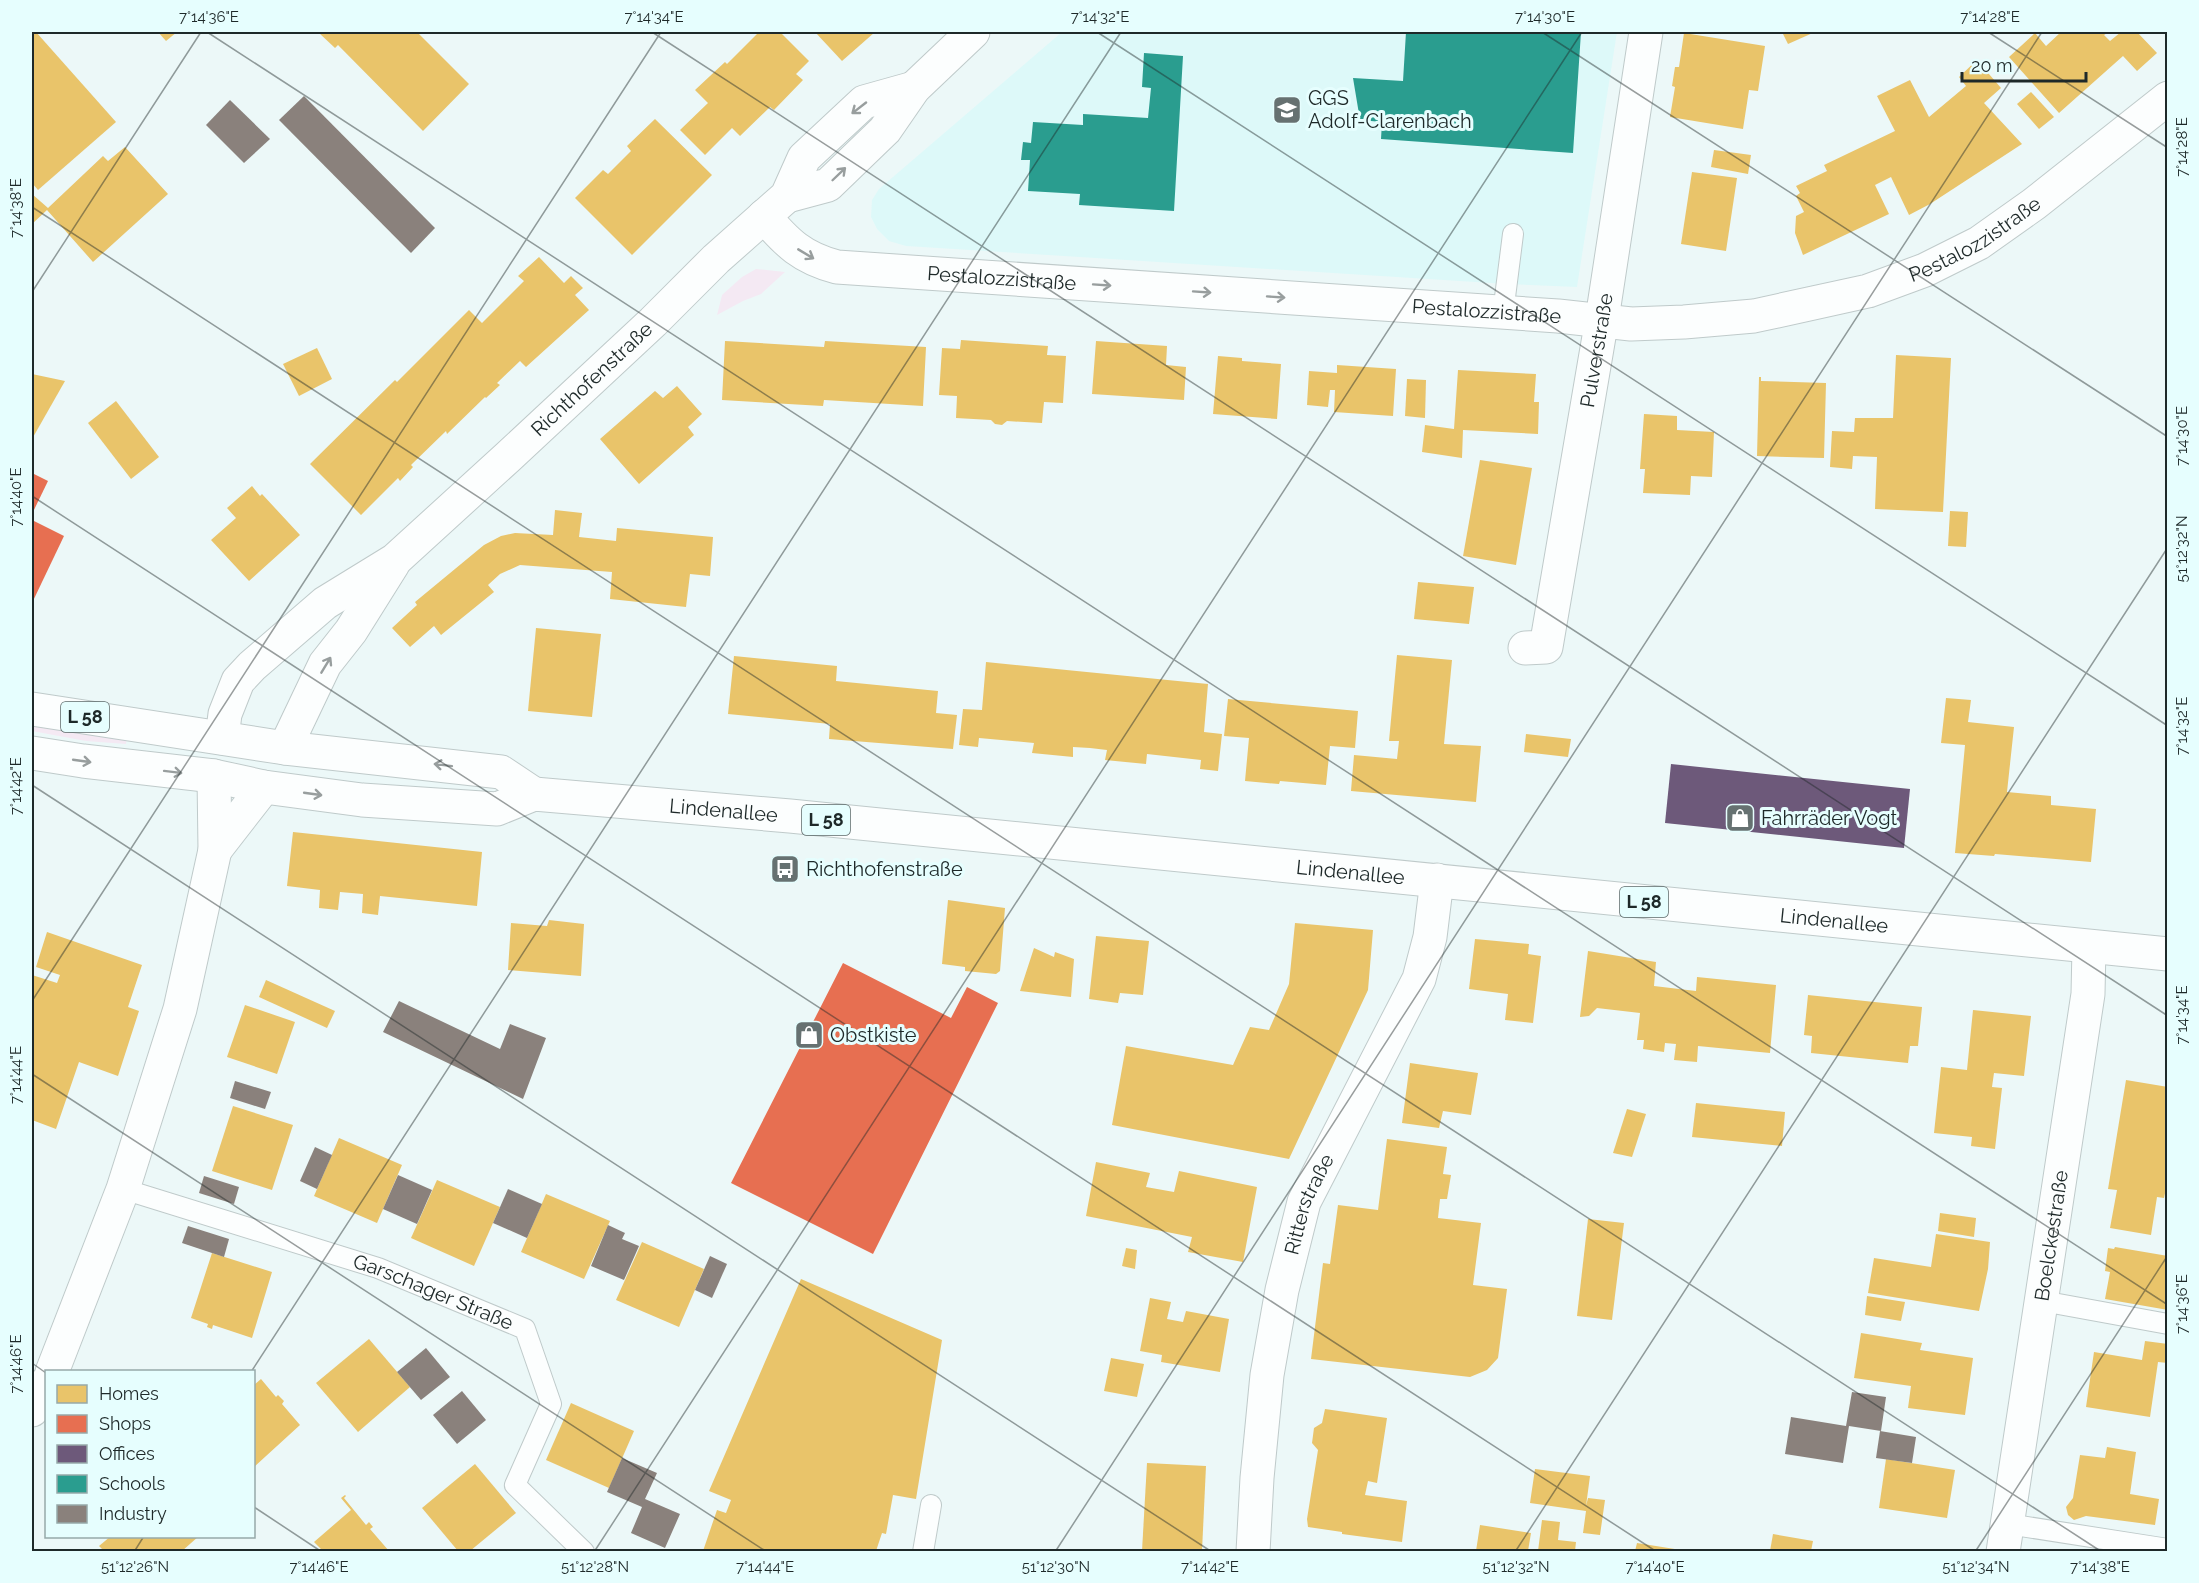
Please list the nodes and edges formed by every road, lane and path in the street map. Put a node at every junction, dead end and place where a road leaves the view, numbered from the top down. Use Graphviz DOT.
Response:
graph roads {
  1 [pos="973,32"];
  2 [pos="1646,32"];
  3 [pos="2168,98"];
  4 [pos="776,206"];
  5 [pos="1513,234"];
  6 [pos="1503,313"];
  7 [pos="1602,320"];
  8 [pos="395,560"];
  9 [pos="1525,648"];
  10 [pos="32,709"];
  11 [pos="222,738"];
  12 [pos="285,748"];
  13 [pos="32,753"];
  14 [pos="214,776"];
  15 [pos="264,787"];
  16 [pos="534,794"];
  17 [pos="215,850"];
  18 [pos="1437,880"];
  19 [pos="2089,947"];
  20 [pos="2168,954"];
  21 [pos="123,1189"];
  22 [pos="2042,1301"];
  23 [pos="2168,1324"];
  24 [pos="52,1370"];
  25 [pos="45,1385"];
  26 [pos="32,1410"];
  27 [pos="931,1505"];
  28 [pos="2005,1538"];
  29 [pos="2168,1549"];
  30 [pos="584,1551"];
  31 [pos="923,1551"];
  32 [pos="1253,1551"];
  1 -- 4 [label="street, Richthofenstraße"];
  2 -- 7 [label="street, Pulverstraße"];
  3 -- 7 [label="street, Pestalozzistraße"];
  4 -- 6 [label="street, Pestalozzistraße, one-way"];
  4 -- 8 [label="street, Richthofenstraße"];
  5 -- 6 [label="lane"];
  6 -- 7 [label="street, Pestalozzistraße"];
  7 -- 9 [label="street, Pulverstraße"];
  8 -- 11 [label="street, Richthofenstraße"];
  12 -- 8 [label="street, Richthofenstraße, one-way"];
  10 -- 11 [label="street, L 58"];
  11 -- 12 [label="street, L 58"];
  11 -- 14 [label="street, Richthofenstraße"];
  12 -- 15 [label="street, Richthofenstraße"];
  16 -- 12 [label="street, Lindenallee / L 58, one-way"];
  13 -- 14 [label="street, L 58, one-way"];
  14 -- 15 [label="street, L 58"];
  14 -- 17 [label="street"];
  15 -- 16 [label="street, Lindenallee / L 58, one-way"];
  15 -- 17 [label="street"];
  16 -- 18 [label="street, Lindenallee / L 58"];
  17 -- 21 [label="street"];
  18 -- 19 [label="street, Lindenallee / L 58"];
  18 -- 32 [label="street, Ritterstraße"];
  19 -- 20 [label="street, Lindenallee / L 58"];
  19 -- 22 [label="street, Boelckestraße"];
  21 -- 24 [label="street"];
  21 -- 30 [label="lane, Garschager Straße"];
  22 -- 23 [label="lane"];
  22 -- 28 [label="street, Boelckestraße"];
  25 -- 26 [label="street"];
  27 -- 31 [label="lane"];
  28 -- 29 [label="lane, Boelckestraße"];
}
